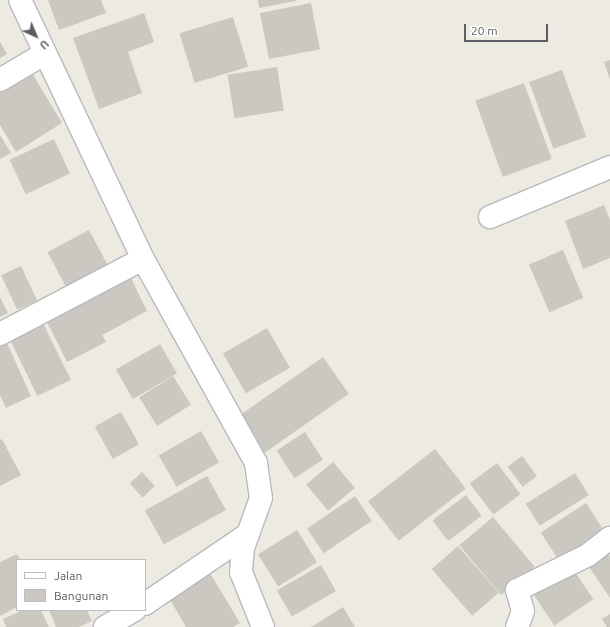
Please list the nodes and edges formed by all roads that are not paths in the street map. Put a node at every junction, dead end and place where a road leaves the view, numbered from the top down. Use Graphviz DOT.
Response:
graph roads {
  1 [pos="20,0"];
  2 [pos="44,54"];
  3 [pos="0,80"];
  4 [pos="610,167"];
  5 [pos="490,217"];
  6 [pos="143,259"];
  7 [pos="0,334"];
  8 [pos="248,534"];
  9 [pos="610,538"];
  10 [pos="146,603"];
  11 [pos="132,611"];
  12 [pos="105,627"];
  13 [pos="263,627"];
  14 [pos="517,627"];
  1 -- 2 [label="street"];
  2 -- 3 [label="street"];
  2 -- 6 [label="street"];
  4 -- 5 [label="street"];
  6 -- 7 [label="street"];
  6 -- 8 [label="street"];
  8 -- 10 [label="street"];
  8 -- 13 [label="street"];
  9 -- 14 [label="street"];
  11 -- 12 [label="street"];
}
